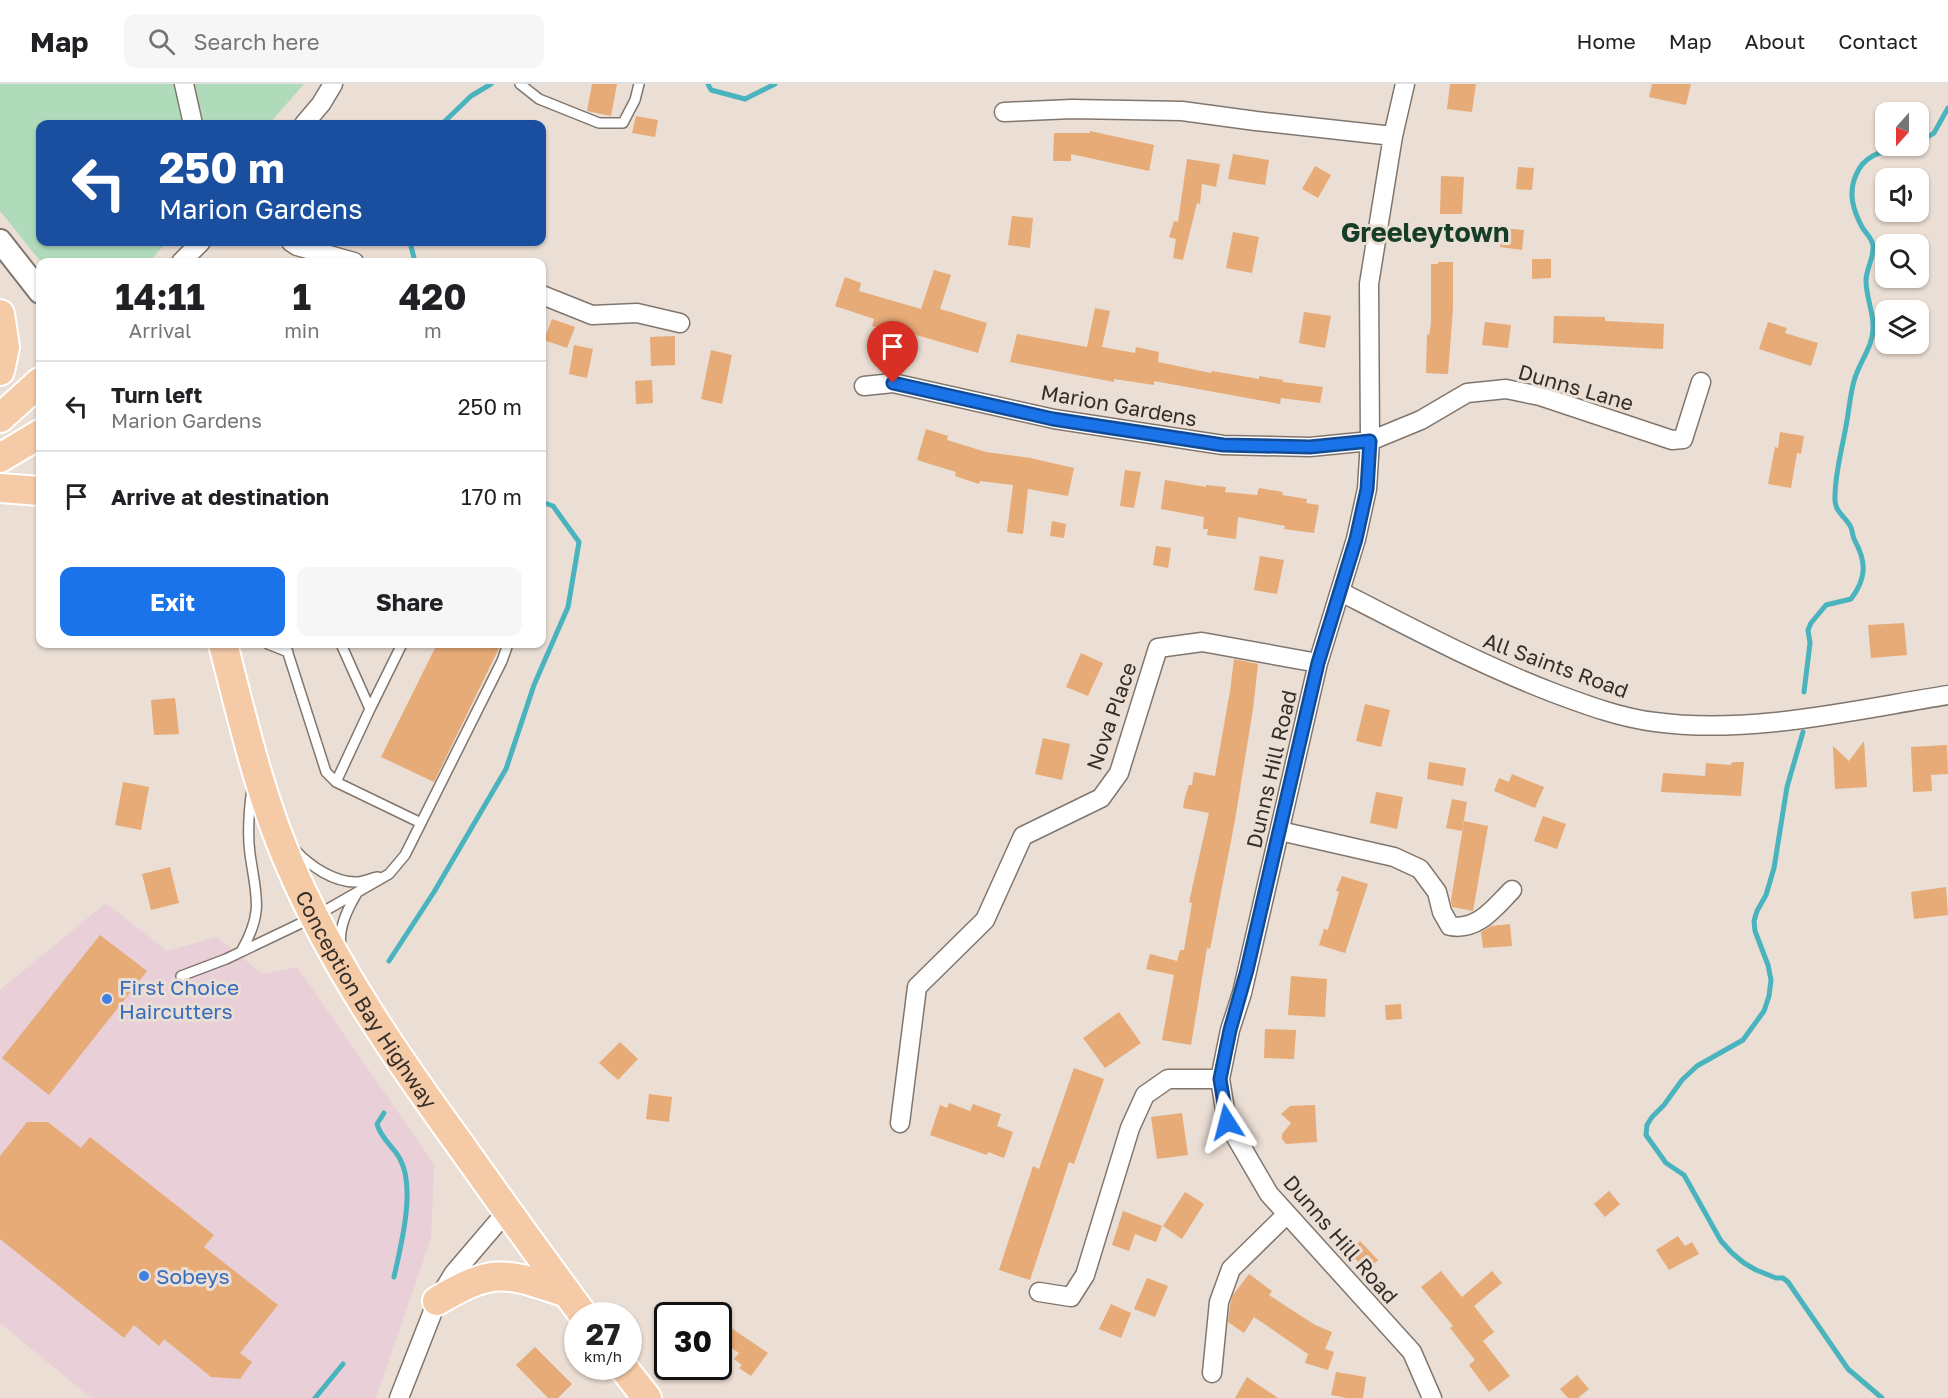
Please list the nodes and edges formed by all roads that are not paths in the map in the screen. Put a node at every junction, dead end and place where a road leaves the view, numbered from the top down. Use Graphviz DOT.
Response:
graph roads {
  1 [pos="183,84"];
  2 [pos="333,84"];
  3 [pos="520,84"];
  4 [pos="639,84"];
  5 [pos="1405,84"];
  6 [pos="1004,112"];
  7 [pos="192,120"];
  8 [pos="307,120"];
  9 [pos="1393,136"];
  10 [pos="0,242"];
  11 [pos="197,246"];
  12 [pos="293,250"];
  13 [pos="185,258"];
  14 [pos="334,258"];
  15 [pos="36,287"];
  16 [pos="546,297"];
  17 [pos="0,314"];
  18 [pos="680,323"];
  19 [pos="0,371"];
  20 [pos="1701,382"];
  21 [pos="36,386"];
  22 [pos="864,386"];
  23 [pos="0,418"];
  24 [pos="36,436"];
  25 [pos="1370,441"];
  26 [pos="0,458"];
  27 [pos="0,488"];
  28 [pos="36,491"];
  29 [pos="1341,592"];
  30 [pos="286,648"];
  31 [pos="343,648"];
  32 [pos="400,648"];
  33 [pos="507,648"];
  34 [pos="222,650"];
  35 [pos="1318,663"];
  36 [pos="1948,695"];
  37 [pos="370,709"];
  38 [pos="255,762"];
  39 [pos="336,783"];
  40 [pos="421,823"];
  41 [pos="275,827"];
  42 [pos="1280,831"];
  43 [pos="389,874"];
  44 [pos="1512,890"];
  45 [pos="357,893"];
  46 [pos="314,917"];
  47 [pos="242,951"];
  48 [pos="346,974"];
  49 [pos="181,976"];
  50 [pos="1220,1079"];
  51 [pos="900,1123"];
  52 [pos="507,1212"];
  53 [pos="1287,1214"];
  54 [pos="1039,1292"];
  55 [pos="567,1293"];
  56 [pos="437,1301"];
  57 [pos="574,1302"];
  58 [pos="1212,1373"];
  59 [pos="633,1380"];
  60 [pos="399,1398"];
  61 [pos="647,1398"];
  62 [pos="1432,1398"];
  1 -- 7 [label="street"];
  2 -- 8 [label="street"];
  3 -- 4 [label="lane"];
  5 -- 9 [label="street, Dunns Hill Road"];
  6 -- 9 [label="street"];
  9 -- 25 [label="street, Dunns Hill Road"];
  10 -- 15 [label="street"];
  11 -- 13 [label="street"];
  12 -- 14 [label="street"];
  16 -- 18 [label="street"];
  17 -- 19 [label="main road"];
  20 -- 25 [label="street, Dunns Lane"];
  21 -- 23 [label="main road"];
  22 -- 25 [label="street, Marion Gardens"];
  24 -- 26 [label="main road"];
  25 -- 29 [label="street, Dunns Hill Road"];
  27 -- 28 [label="main road"];
  29 -- 35 [label="street, Dunns Hill Road"];
  29 -- 36 [label="street, All Saints Road"];
  30 -- 39 [label="lane"];
  31 -- 37 [label="lane"];
  32 -- 37 [label="lane"];
  33 -- 40 [label="lane"];
  34 -- 38 [label="main road, Conception Bay Highway"];
  35 -- 42 [label="street, Dunns Hill Road"];
  35 -- 51 [label="street, Nova Place"];
  37 -- 39 [label="lane"];
  38 -- 41 [label="main road, Conception Bay Highway"];
  38 -- 47 [label="lane"];
  39 -- 40 [label="lane"];
  40 -- 43 [label="lane"];
  41 -- 43 [label="lane"];
  41 -- 46 [label="main road, Conception Bay Highway"];
  42 -- 44 [label="street"];
  42 -- 50 [label="street, Dunns Hill Road"];
  43 -- 45 [label="lane"];
  45 -- 46 [label="lane"];
  45 -- 48 [label="lane"];
  46 -- 47 [label="lane"];
  46 -- 48 [label="main road, Conception Bay Highway"];
  47 -- 49 [label="lane"];
  48 -- 52 [label="main road, Conception Bay Highway"];
  50 -- 53 [label="street, Dunns Hill Road"];
  50 -- 54 [label="street"];
  52 -- 55 [label="main road, Conception Bay Highway"];
  52 -- 56 [label="street"];
  53 -- 58 [label="street"];
  53 -- 62 [label="street, Dunns Hill Road"];
  55 -- 56 [label="main road"];
  55 -- 57 [label="main road, Conception Bay Highway"];
  56 -- 60 [label="street"];
  59 -- 61 [label="main road"];
}
